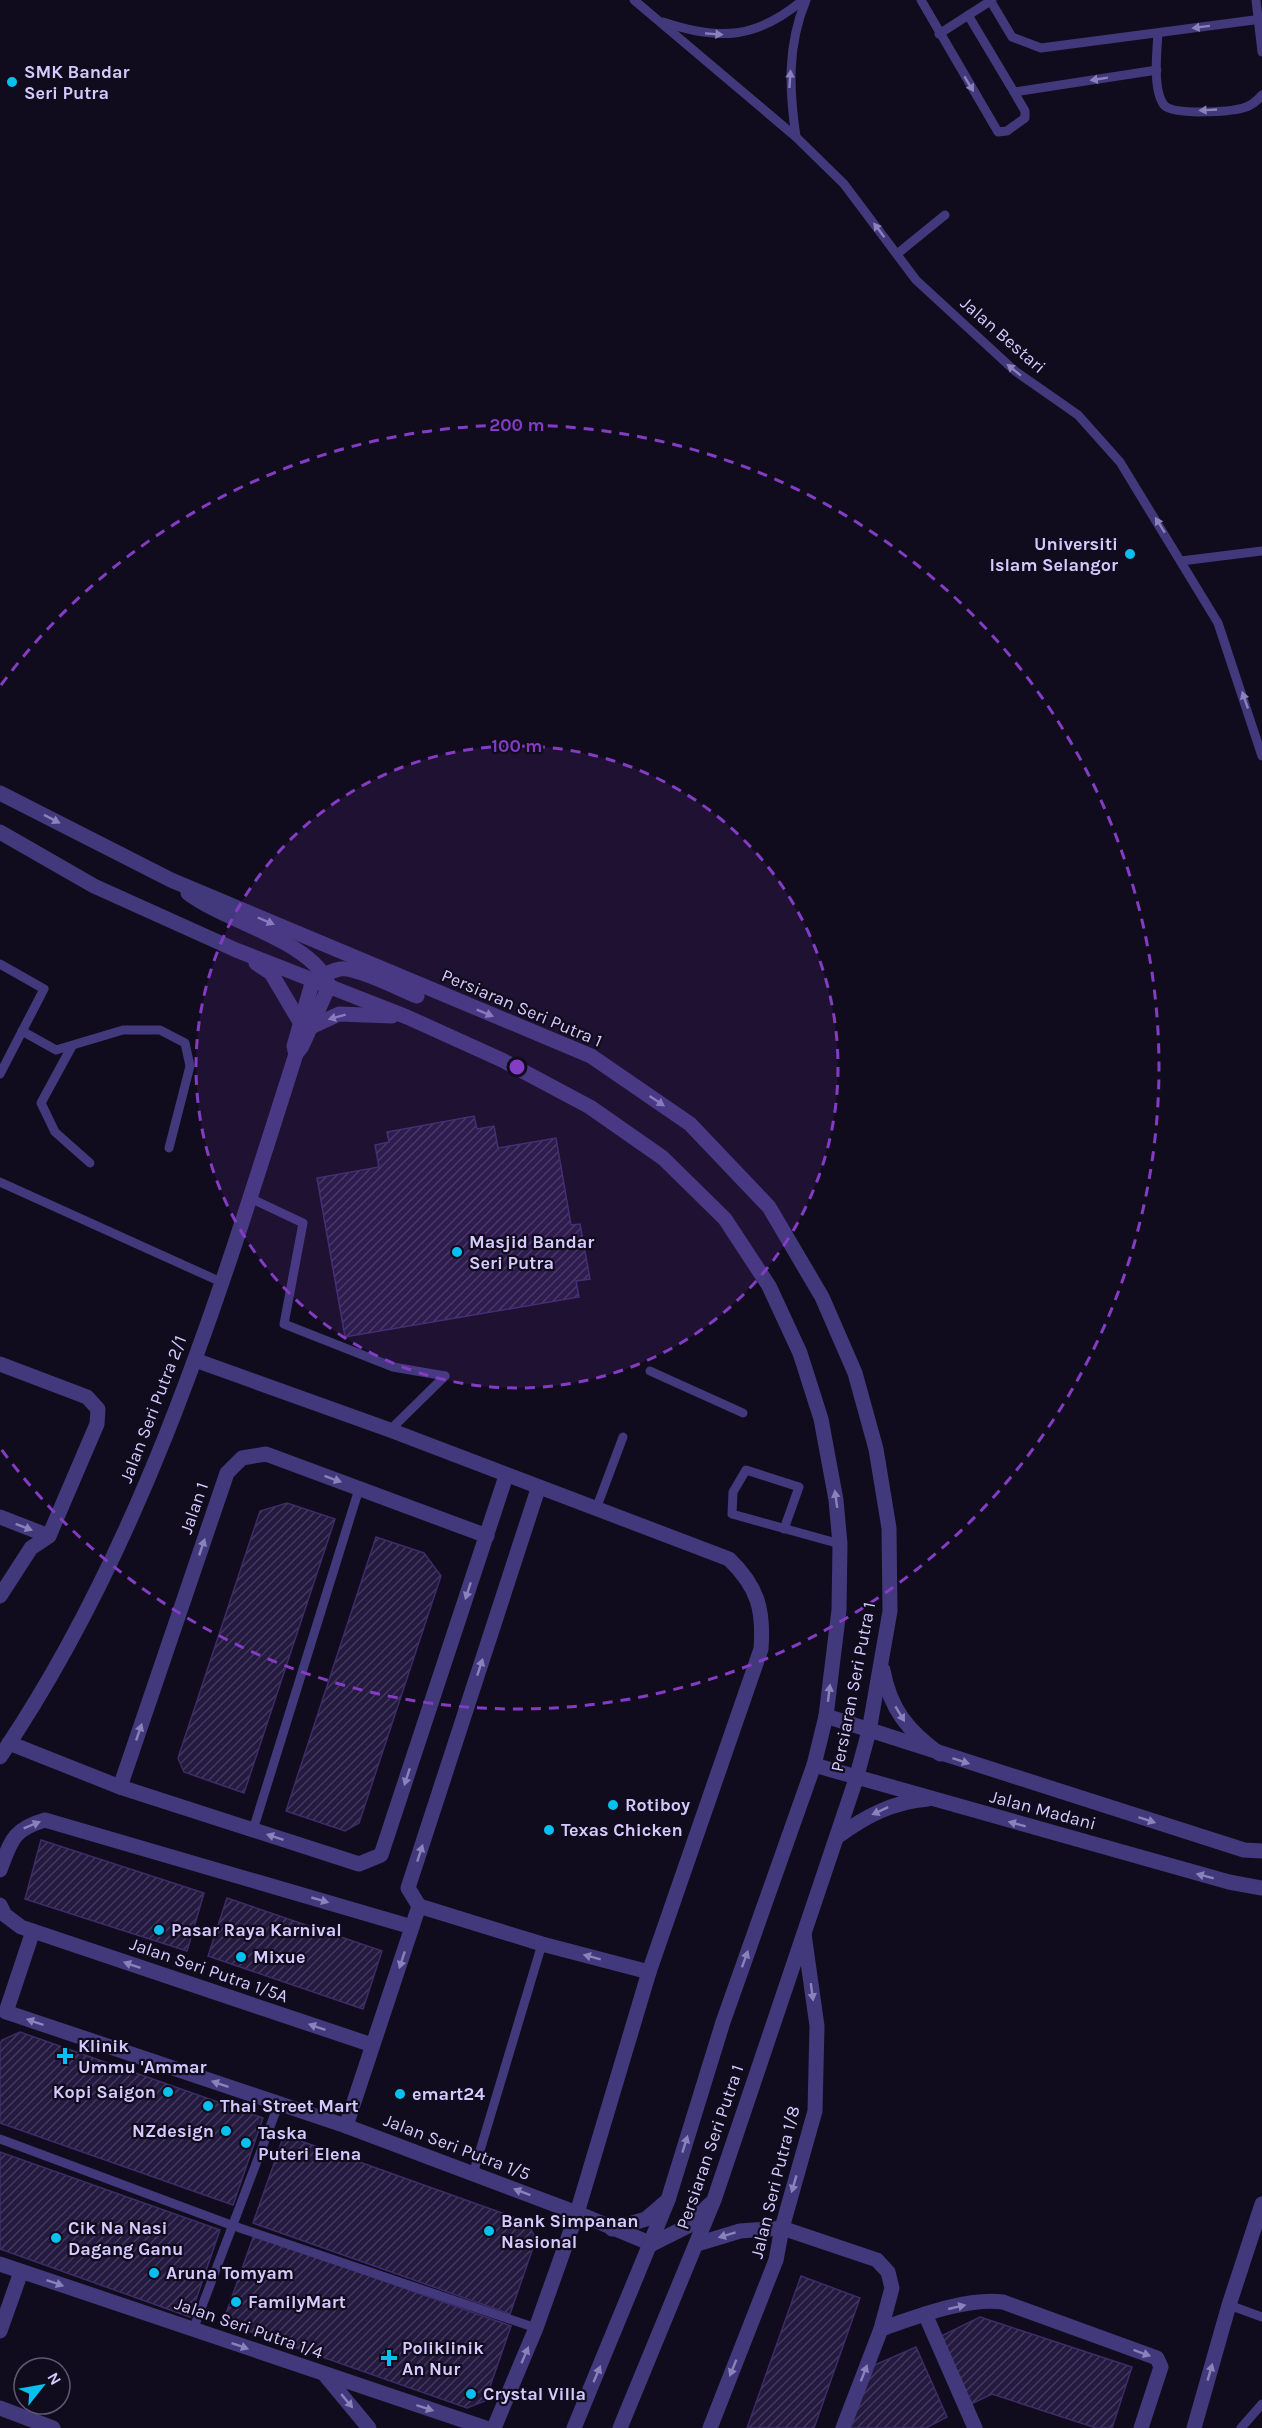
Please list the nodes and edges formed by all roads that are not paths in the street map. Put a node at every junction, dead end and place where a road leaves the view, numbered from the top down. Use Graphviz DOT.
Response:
graph roads {
  1 [pos="634,0"];
  2 [pos="805,0"];
  3 [pos="921,0"];
  4 [pos="991,0"];
  5 [pos="1256,0"];
  6 [pos="968,15"];
  7 [pos="1260,19"];
  8 [pos="658,20"];
  9 [pos="1158,33"];
  10 [pos="939,34"];
  11 [pos="1262,52"];
  12 [pos="1157,70"];
  13 [pos="1014,92"];
  14 [pos="1262,95"];
  15 [pos="796,136"];
  16 [pos="945,214"];
  17 [pos="897,255"];
  18 [pos="1262,550"];
  19 [pos="1181,561"];
  20 [pos="1259,732"];
  21 [pos="1262,756"];
  22 [pos="0,793"];
  23 [pos="0,832"];
  24 [pos="171,880"];
  25 [pos="236,950"];
  26 [pos="0,964"];
  27 [pos="322,980"];
  28 [pos="451,999"];
  29 [pos="407,1017"];
  30 [pos="306,1024"];
  31 [pos="22,1031"];
  32 [pos="72,1046"];
  33 [pos="0,1074"];
  34 [pos="169,1148"];
  35 [pos="90,1163"];
  36 [pos="0,1182"];
  37 [pos="250,1198"];
  38 [pos="222,1282"];
  39 [pos="195,1360"];
  40 [pos="0,1364"];
  41 [pos="650,1371"];
  42 [pos="743,1413"];
  43 [pos="390,1430"];
  44 [pos="623,1437"];
  45 [pos="506,1476"];
  46 [pos="359,1488"];
  47 [pos="538,1489"];
  48 [pos="596,1509"];
  49 [pos="0,1517"];
  50 [pos="784,1529"];
  51 [pos="49,1536"];
  52 [pos="487,1536"];
  53 [pos="840,1544"];
  54 [pos="4,1580"];
  55 [pos="0,1596"];
  56 [pos="881,1661"];
  57 [pos="826,1716"];
  58 [pos="869,1731"];
  59 [pos="9,1743"];
  60 [pos="940,1754"];
  61 [pos="0,1756"];
  62 [pos="814,1765"];
  63 [pos="856,1779"];
  64 [pos="120,1787"];
  65 [pos="928,1799"];
  66 [pos="253,1830"];
  67 [pos="837,1837"];
  68 [pos="1262,1851"];
  69 [pos="0,1870"];
  70 [pos="1262,1888"];
  71 [pos="0,1905"];
  72 [pos="419,1906"];
  73 [pos="412,1927"];
  74 [pos="33,1931"];
  75 [pos="804,1934"];
  76 [pos="542,1944"];
  77 [pos="649,1972"];
  78 [pos="3,2013"];
  79 [pos="372,2045"];
  80 [pos="279,2103"];
  81 [pos="346,2126"];
  82 [pos="0,2139"];
  83 [pos="473,2174"];
  84 [pos="668,2200"];
  85 [pos="714,2200"];
  86 [pos="1262,2204"];
  87 [pos="577,2213"];
  88 [pos="231,2225"];
  89 [pos="782,2228"];
  90 [pos="612,2229"];
  91 [pos="652,2244"];
  92 [pos="697,2244"];
  93 [pos="0,2264"];
  94 [pos="21,2272"];
  95 [pos="1229,2305"];
  96 [pos="926,2314"];
  97 [pos="1262,2317"];
  98 [pos="536,2328"];
  99 [pos="881,2329"];
  100 [pos="193,2330"];
  101 [pos="0,2331"];
  102 [pos="325,2374"];
  103 [pos="1262,2404"];
  104 [pos="0,2408"];
  105 [pos="576,2423"];
  106 [pos="53,2428"];
  107 [pos="369,2428"];
  108 [pos="486,2428"];
  109 [pos="494,2428"];
  110 [pos="562,2428"];
  111 [pos="620,2428"];
  112 [pos="710,2428"];
  113 [pos="843,2428"];
  114 [pos="975,2428"];
  115 [pos="1141,2428"];
  116 [pos="1194,2428"];
  117 [pos="1241,2428"];
  1 -- 8 [label="lane, Jalan Bestari"];
  8 -- 2 [label="lane, one-way"];
  15 -- 2 [label="lane, one-way"];
  3 -- 10 [label="lane"];
  4 -- 6 [label="lane"];
  4 -- 9 [label="lane"];
  5 -- 7 [label="lane"];
  6 -- 10 [label="lane"];
  6 -- 13 [label="lane"];
  7 -- 9 [label="lane, one-way"];
  7 -- 11 [label="lane"];
  8 -- 15 [label="lane, Jalan Bestari"];
  9 -- 12 [label="lane"];
  10 -- 13 [label="lane, one-way"];
  12 -- 13 [label="lane, one-way"];
  14 -- 12 [label="lane, one-way"];
  17 -- 15 [label="lane, Jalan Bestari, one-way"];
  16 -- 17 [label="lane"];
  19 -- 17 [label="lane, Jalan Bestari, one-way"];
  18 -- 19 [label="lane"];
  20 -- 19 [label="lane, Jalan Bestari, one-way"];
  20 -- 21 [label="lane, Jalan Bestari"];
  22 -- 24 [label="street, Persiaran Seri Putra 1, one-way"];
  23 -- 25 [label="street, Persiaran Seri Putra 1"];
  24 -- 27 [label="street"];
  24 -- 28 [label="street, Persiaran Seri Putra 1, one-way"];
  25 -- 27 [label="street, Persiaran Seri Putra 1"];
  25 -- 30 [label="street"];
  26 -- 31 [label="lane"];
  27 -- 28 [label="street"];
  27 -- 29 [label="street, Persiaran Seri Putra 1"];
  27 -- 30 [label="street, Jalan Seri Putra 2/1"];
  28 -- 56 [label="street, Persiaran Seri Putra 1, one-way"];
  29 -- 30 [label="street, one-way"];
  53 -- 29 [label="street, Persiaran Seri Putra 1, one-way"];
  30 -- 37 [label="street, Jalan Seri Putra 2/1"];
  31 -- 32 [label="lane"];
  31 -- 33 [label="lane"];
  32 -- 34 [label="lane"];
  32 -- 35 [label="lane"];
  36 -- 38 [label="lane"];
  37 -- 38 [label="street, Jalan Seri Putra 2/1"];
  37 -- 43 [label="lane"];
  38 -- 39 [label="street, Jalan Seri Putra 2/1"];
  39 -- 43 [label="street"];
  39 -- 59 [label="street, Jalan Seri Putra 2/1"];
  40 -- 51 [label="street"];
  41 -- 42 [label="lane"];
  43 -- 45 [label="street"];
  44 -- 48 [label="lane"];
  45 -- 47 [label="street"];
  45 -- 52 [label="street"];
  46 -- 52 [label="street, Jalan 1"];
  64 -- 46 [label="street, Jalan 1, one-way"];
  46 -- 66 [label="lane"];
  47 -- 48 [label="street"];
  72 -- 47 [label="street, one-way"];
  48 -- 77 [label="street"];
  49 -- 51 [label="street, one-way"];
  50 -- 50 [label="lane"];
  50 -- 53 [label="lane"];
  51 -- 54 [label="street"];
  52 -- 66 [label="street, one-way"];
  57 -- 53 [label="street, Persiaran Seri Putra 1, one-way"];
  54 -- 55 [label="street"];
  56 -- 58 [label="street, Persiaran Seri Putra 1"];
  56 -- 60 [label="street, one-way"];
  57 -- 58 [label="street, Jalan Madani"];
  57 -- 62 [label="street, Persiaran Seri Putra 1"];
  58 -- 60 [label="street, Jalan Madani"];
  58 -- 63 [label="street, Persiaran Seri Putra 1"];
  59 -- 61 [label="street, Jalan Seri Putra 2/1"];
  59 -- 64 [label="street"];
  60 -- 68 [label="street, Jalan Madani, one-way"];
  62 -- 63 [label="street, Jalan Madani"];
  84 -- 62 [label="street, Persiaran Seri Putra 1, one-way"];
  63 -- 65 [label="street, Jalan Madani"];
  63 -- 67 [label="street, Persiaran Seri Putra 1"];
  64 -- 66 [label="street"];
  65 -- 67 [label="street, one-way"];
  70 -- 65 [label="street, Jalan Madani, one-way"];
  67 -- 75 [label="street, Persiaran Seri Putra 1"];
  69 -- 73 [label="street, one-way"];
  71 -- 74 [label="street, Jalan Seri Putra 1/5A"];
  72 -- 73 [label="street"];
  72 -- 76 [label="street"];
  73 -- 79 [label="street, one-way"];
  74 -- 78 [label="street"];
  79 -- 74 [label="street, Jalan Seri Putra 1/5A, one-way"];
  75 -- 85 [label="street, Persiaran Seri Putra 1"];
  75 -- 89 [label="street, Jalan Seri Putra 1/8, one-way"];
  77 -- 76 [label="street, one-way"];
  76 -- 83 [label="lane"];
  77 -- 87 [label="street"];
  80 -- 78 [label="street, Jalan Seri Putra 1/5, one-way"];
  79 -- 81 [label="street"];
  80 -- 81 [label="street, Jalan Seri Putra 1/5"];
  80 -- 88 [label="lane"];
  81 -- 83 [label="street, Jalan Seri Putra 1/5"];
  82 -- 88 [label="lane"];
  87 -- 83 [label="street, Jalan Seri Putra 1/5, one-way"];
  84 -- 90 [label="street"];
  84 -- 91 [label="street, Persiaran Seri Putra 1"];
  85 -- 91 [label="street"];
  85 -- 92 [label="street, Persiaran Seri Putra 1"];
  86 -- 95 [label="street"];
  87 -- 90 [label="street, Jalan Seri Putra 1/5"];
  87 -- 98 [label="street"];
  88 -- 98 [label="lane"];
  88 -- 100 [label="lane"];
  89 -- 92 [label="street, one-way"];
  89 -- 99 [label="street"];
  89 -- 112 [label="street, Jalan Seri Putra 1/8, one-way"];
  90 -- 91 [label="street, Jalan Seri Putra 1/5"];
  105 -- 91 [label="street, Persiaran Seri Putra 1, one-way"];
  92 -- 111 [label="street, Persiaran Seri Putra 1"];
  93 -- 94 [label="street, Jalan Seri Putra 1/4"];
  94 -- 100 [label="street, Jalan Seri Putra 1/4, one-way"];
  94 -- 101 [label="street"];
  95 -- 97 [label="lane"];
  116 -- 95 [label="street, one-way"];
  96 -- 99 [label="street"];
  96 -- 114 [label="street"];
  96 -- 115 [label="street, one-way"];
  109 -- 98 [label="street, one-way"];
  113 -- 99 [label="street, one-way"];
  100 -- 102 [label="street, Jalan Seri Putra 1/4, one-way"];
  102 -- 107 [label="street, one-way"];
  102 -- 108 [label="street, Jalan Seri Putra 1/4, one-way"];
  103 -- 117 [label="lane"];
  104 -- 106 [label="street"];
  105 -- 110 [label="street"];
}
